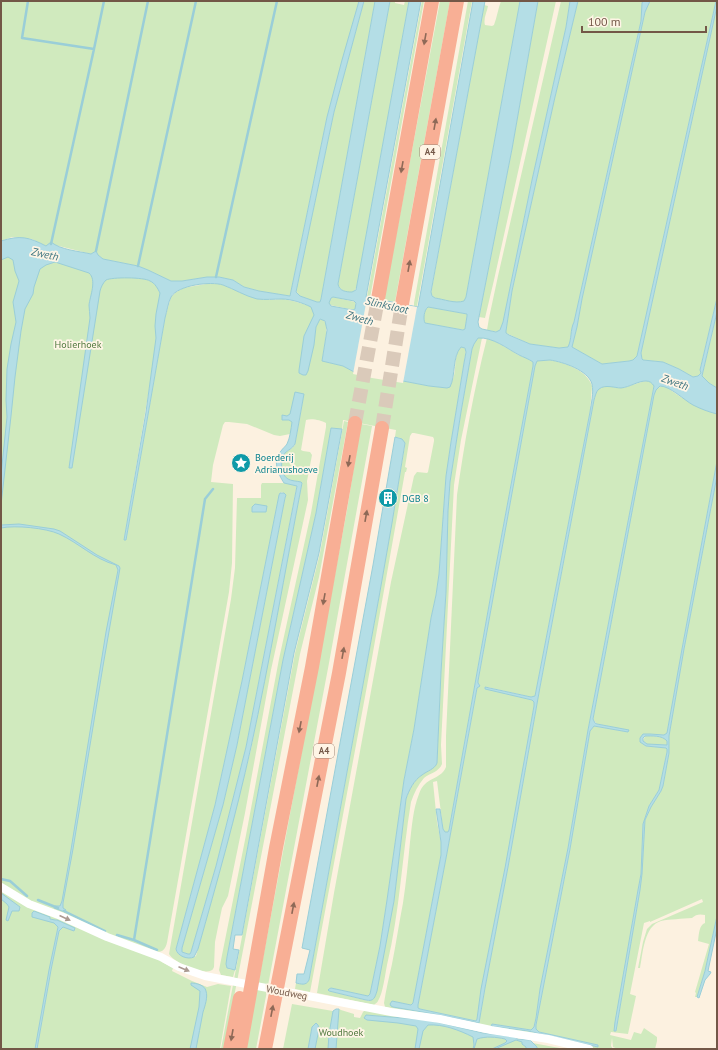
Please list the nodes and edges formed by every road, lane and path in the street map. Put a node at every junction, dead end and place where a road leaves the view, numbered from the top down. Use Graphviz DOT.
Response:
graph roads {
  1 [pos="432,1"];
  2 [pos="457,1"];
  3 [pos="378,299"];
  4 [pos="402,304"];
  5 [pos="355,423"];
  6 [pos="382,428"];
  7 [pos="276,848"];
  8 [pos="1,887"];
  9 [pos="230,1049"];
  10 [pos="240,1049"];
  11 [pos="265,1049"];
  12 [pos="589,1049"];
  1 -- 3 [label="highway, A4, one-way"];
  4 -- 2 [label="highway, A4, one-way"];
  5 -- 7 [label="highway, one-way"];
  11 -- 6 [label="highway, A4, one-way"];
  7 -- 9 [label="highway, one-way"];
  7 -- 10 [label="highway"];
  8 -- 12 [label="street, Woudweg, one-way"];
}
